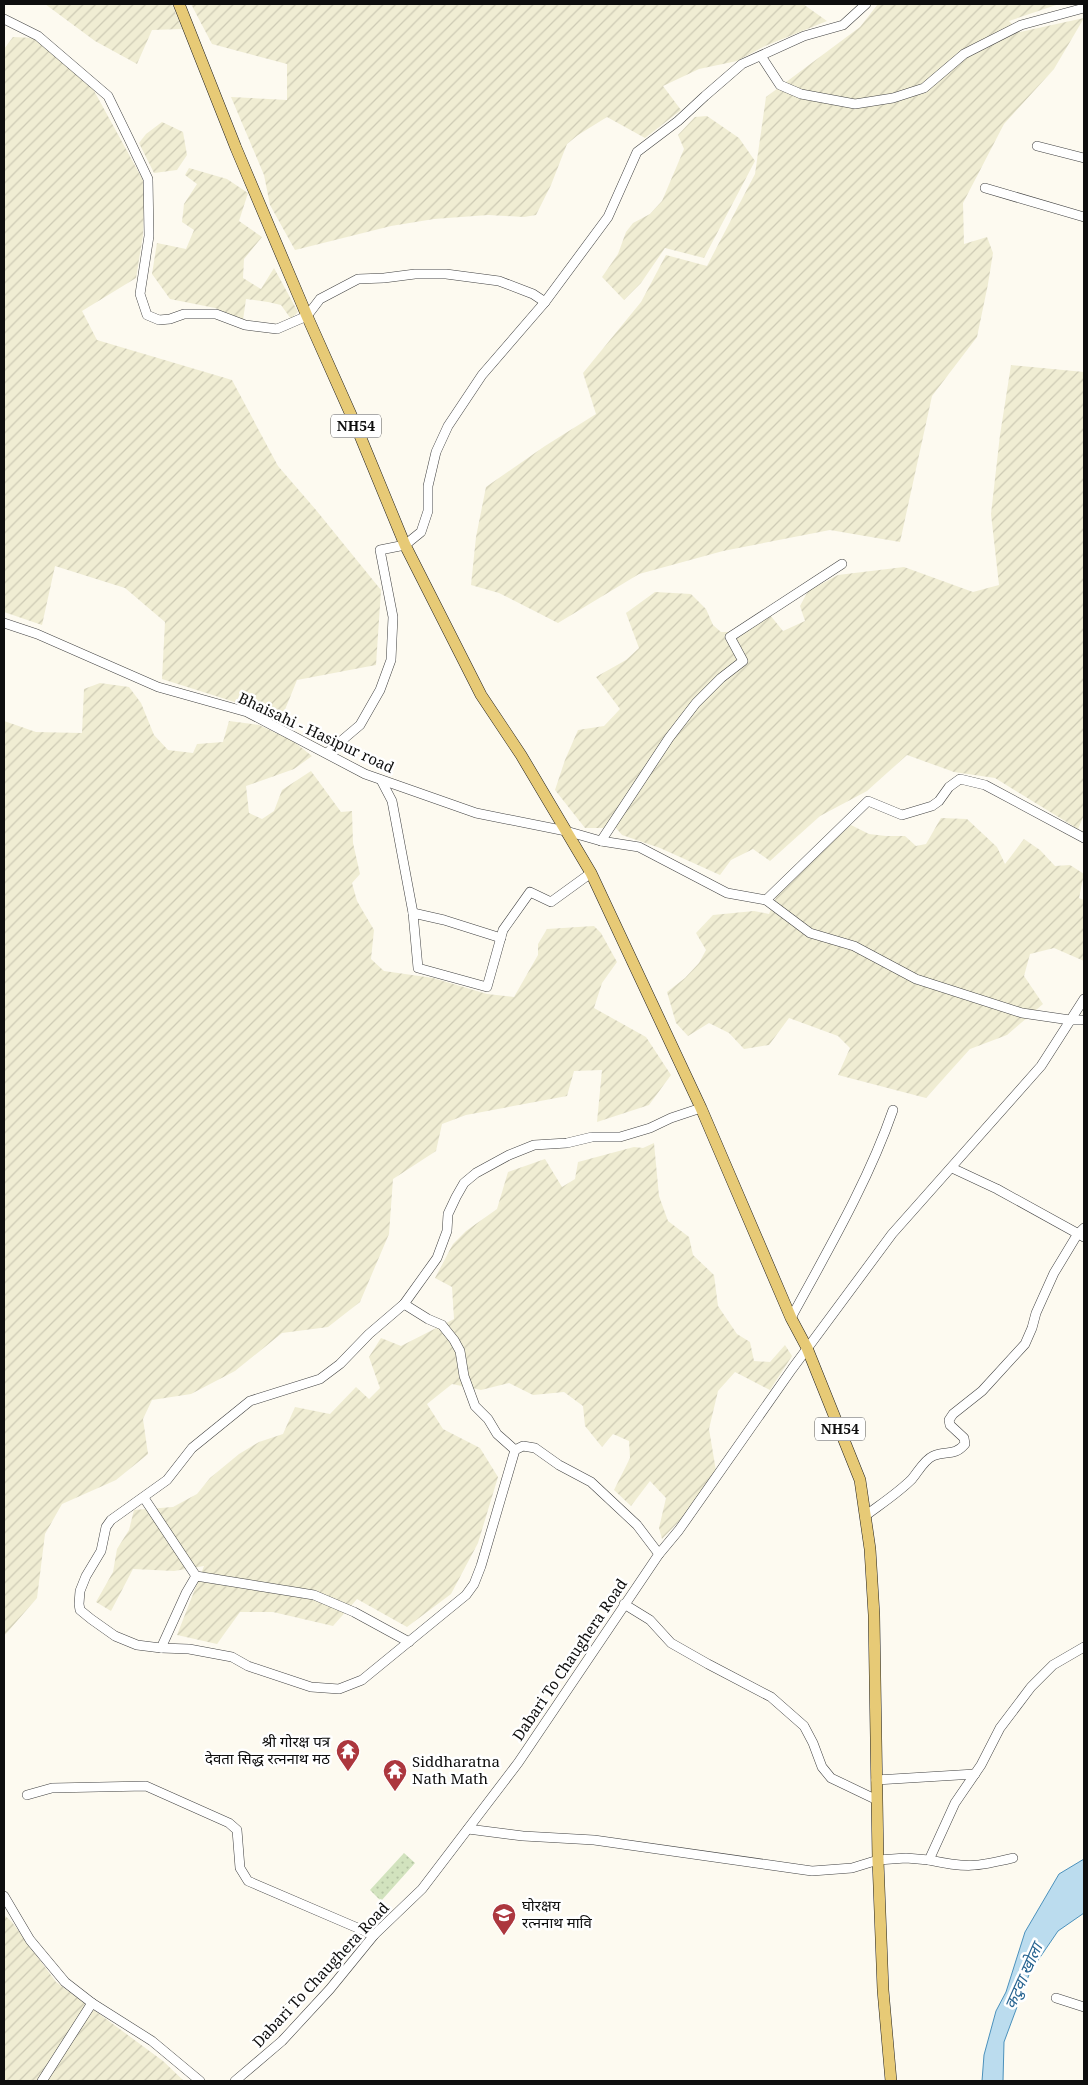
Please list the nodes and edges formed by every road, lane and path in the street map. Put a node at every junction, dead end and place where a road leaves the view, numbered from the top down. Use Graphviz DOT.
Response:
graph roads {
  1 [pos="179,4"];
  2 [pos="866,4"];
  3 [pos="1084,8"];
  4 [pos="4,19"];
  5 [pos="760,56"];
  6 [pos="1037,146"];
  7 [pos="1084,158"];
  8 [pos="985,188"];
  9 [pos="1084,218"];
  10 [pos="545,302"];
  11 [pos="307,316"];
  12 [pos="405,545"];
  13 [pos="842,564"];
  14 [pos="4,623"];
  15 [pos="327,752"];
  16 [pos="381,780"];
  17 [pos="566,831"];
  18 [pos="1084,838"];
  19 [pos="601,841"];
  20 [pos="591,873"];
  21 [pos="766,900"];
  22 [pos="413,913"];
  23 [pos="501,938"];
  24 [pos="1084,999"];
  25 [pos="1070,1020"];
  26 [pos="1084,1020"];
  27 [pos="701,1108"];
  28 [pos="893,1110"];
  29 [pos="952,1168"];
  30 [pos="1082,1234"];
  31 [pos="404,1304"];
  32 [pos="791,1318"];
  33 [pos="807,1348"];
  34 [pos="515,1450"];
  35 [pos="144,1498"];
  36 [pos="865,1516"];
  37 [pos="659,1554"];
  38 [pos="196,1576"];
  39 [pos="624,1604"];
  40 [pos="409,1642"];
  41 [pos="1084,1646"];
  42 [pos="162,1648"];
  43 [pos="975,1774"];
  44 [pos="876,1780"];
  45 [pos="27,1795"];
  46 [pos="877,1800"];
  47 [pos="468,1829"];
  48 [pos="1013,1858"];
  49 [pos="878,1860"];
  50 [pos="929,1860"];
  51 [pos="4,1896"];
  52 [pos="374,1936"];
  53 [pos="1056,1998"];
  54 [pos="92,2003"];
  55 [pos="1084,2007"];
  56 [pos="42,2081"];
  57 [pos="200,2081"];
  58 [pos="235,2081"];
  59 [pos="891,2081"];
  1 -- 11 [label="main road, NH54"];
  2 -- 5 [label="street"];
  3 -- 5 [label="street"];
  4 -- 11 [label="street"];
  5 -- 10 [label="street"];
  6 -- 7 [label="street"];
  8 -- 9 [label="street"];
  10 -- 11 [label="street"];
  10 -- 12 [label="street"];
  11 -- 12 [label="main road, NH54"];
  12 -- 15 [label="street"];
  12 -- 17 [label="main road, NH54"];
  13 -- 19 [label="street"];
  14 -- 15 [label="street, Bhaisahi - Hasipur road"];
  15 -- 16 [label="street, Bhaisahi - Hasipur road"];
  16 -- 17 [label="street, Bhaisahi - Hasipur road"];
  16 -- 22 [label="street"];
  17 -- 19 [label="street, Bhaisahi - Hasipur road"];
  17 -- 20 [label="main road, NH54"];
  18 -- 21 [label="street"];
  19 -- 21 [label="street, Bhaisahi - Hasipur road"];
  20 -- 23 [label="street"];
  20 -- 27 [label="main road, NH54"];
  21 -- 25 [label="street"];
  22 -- 23 [label="street"];
  22 -- 23 [label="street"];
  24 -- 25 [label="street, Dabari To Chaughera Road"];
  25 -- 26 [label="street"];
  25 -- 29 [label="street, Dabari To Chaughera Road"];
  27 -- 31 [label="street"];
  27 -- 32 [label="main road, NH54"];
  28 -- 32 [label="street"];
  29 -- 30 [label="street"];
  29 -- 33 [label="street, Dabari To Chaughera Road"];
  30 -- 36 [label="street"];
  31 -- 34 [label="street"];
  31 -- 35 [label="street"];
  32 -- 33 [label="main road, NH54"];
  33 -- 36 [label="main road, NH54"];
  33 -- 37 [label="street, Dabari To Chaughera Road"];
  34 -- 37 [label="street"];
  34 -- 40 [label="street"];
  35 -- 38 [label="street"];
  35 -- 42 [label="street"];
  36 -- 44 [label="main road, NH54"];
  37 -- 39 [label="street, Dabari To Chaughera Road"];
  38 -- 40 [label="street"];
  38 -- 42 [label="street"];
  39 -- 46 [label="street"];
  39 -- 47 [label="street, Dabari To Chaughera Road"];
  40 -- 42 [label="street"];
  41 -- 43 [label="street"];
  43 -- 44 [label="street"];
  43 -- 50 [label="street"];
  44 -- 46 [label="main road, NH54"];
  45 -- 52 [label="street"];
  46 -- 49 [label="main road, NH54"];
  47 -- 49 [label="street"];
  47 -- 52 [label="street, Dabari To Chaughera Road"];
  48 -- 50 [label="street"];
  49 -- 50 [label="street"];
  49 -- 59 [label="main road, NH54"];
  51 -- 54 [label="street"];
  52 -- 58 [label="street, Dabari To Chaughera Road"];
  53 -- 55 [label="street"];
  54 -- 56 [label="street"];
  54 -- 57 [label="street"];
}
